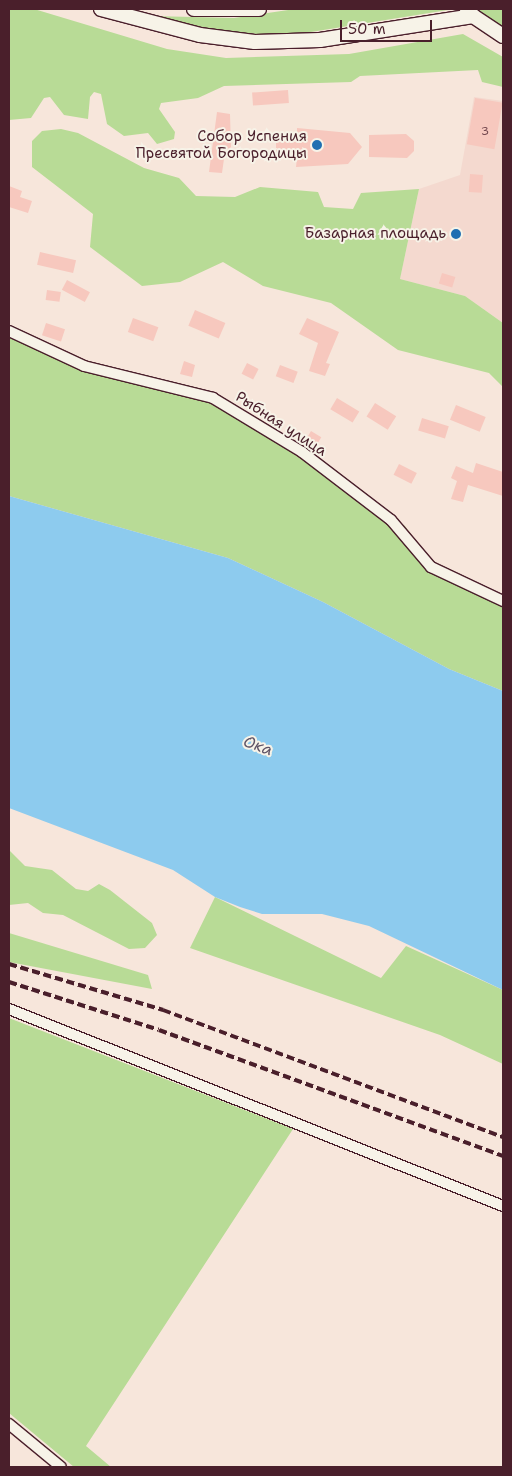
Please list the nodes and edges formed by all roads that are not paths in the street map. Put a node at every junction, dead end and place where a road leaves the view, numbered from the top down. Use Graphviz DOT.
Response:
graph roads {
  1 [pos="101,9"];
  2 [pos="194,9"];
  3 [pos="258,9"];
  4 [pos="468,12"];
  5 [pos="503,36"];
  6 [pos="9,331"];
  7 [pos="503,601"];
  8 [pos="9,1009"];
  9 [pos="503,1206"];
  10 [pos="9,1424"];
  11 [pos="61,1467"];
  1 -- 4 [label="main road"];
  2 -- 3 [label="main road"];
  4 -- 5 [label="main road"];
  6 -- 7 [label="street, Рыбная улица"];
  8 -- 9 [label="street"];
  10 -- 11 [label="street"];
}
